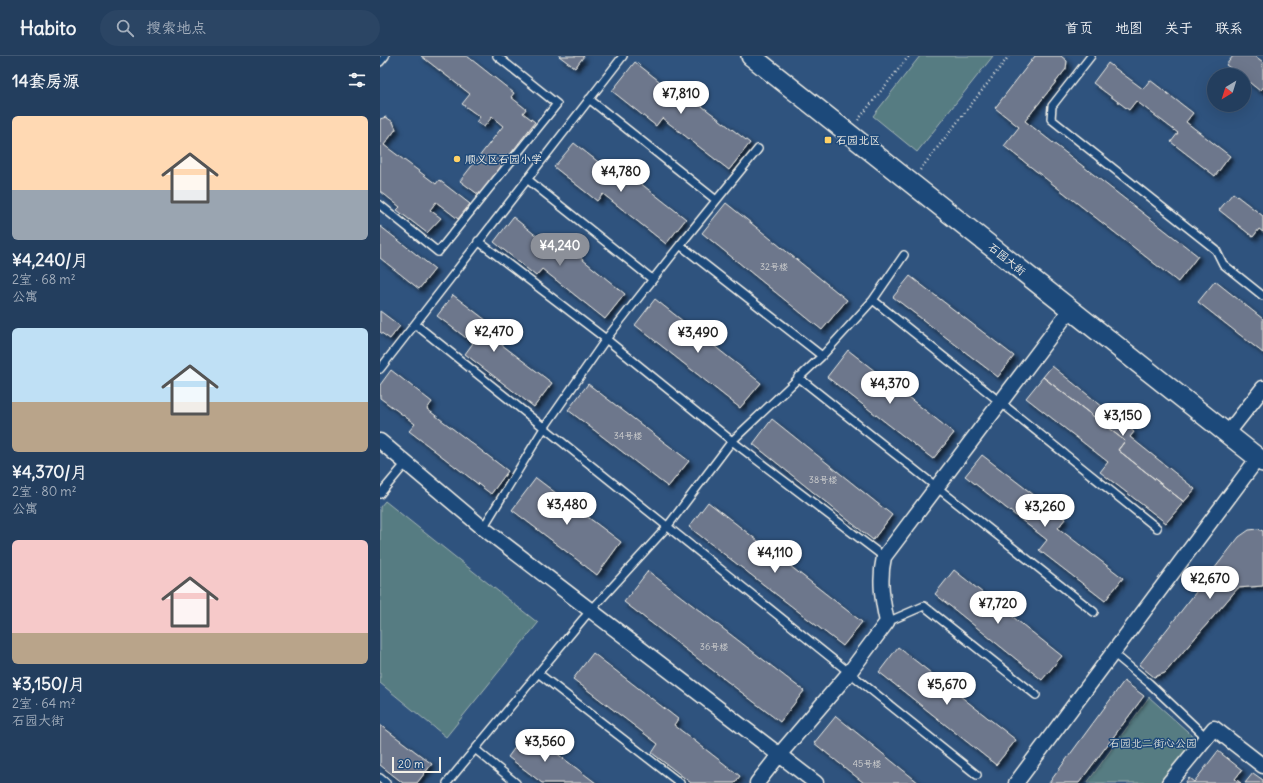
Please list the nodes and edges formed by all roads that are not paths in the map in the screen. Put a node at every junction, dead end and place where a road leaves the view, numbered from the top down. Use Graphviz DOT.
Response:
graph roads {
  1 [pos="385,56"];
  2 [pos="497,56"];
  3 [pos="623,56"];
  4 [pos="751,56"];
  5 [pos="1091,56"];
  6 [pos="380,62"];
  7 [pos="589,99"];
  8 [pos="758,149"];
  9 [pos="527,179"];
  10 [pos="716,200"];
  11 [pos="380,206"];
  12 [pos="478,241"];
  13 [pos="680,245"];
  14 [pos="904,255"];
  15 [pos="652,279"];
  16 [pos="1263,296"];
  17 [pos="873,300"];
  18 [pos="1070,310"];
  19 [pos="414,324"];
  20 [pos="606,339"];
  21 [pos="822,356"];
  22 [pos="380,369"];
  23 [pos="798,378"];
  24 [pos="1263,388"];
  25 [pos="1000,402"];
  26 [pos="544,428"];
  27 [pos="1227,434"];
  28 [pos="380,441"];
  29 [pos="732,441"];
  30 [pos="1260,460"];
  31 [pos="406,463"];
  32 [pos="936,486"];
  33 [pos="380,494"];
  34 [pos="667,527"];
  35 [pos="483,528"];
  36 [pos="1157,528"];
  37 [pos="884,557"];
  38 [pos="590,611"];
  39 [pos="1094,612"];
  40 [pos="887,622"];
  41 [pos="1113,653"];
  42 [pos="538,673"];
  43 [pos="849,673"];
  44 [pos="1036,695"];
  45 [pos="1206,737"];
  46 [pos="475,749"];
  47 [pos="779,755"];
  48 [pos="1263,766"];
  49 [pos="977,775"];
  50 [pos="380,778"];
  51 [pos="386,783"];
  52 [pos="447,783"];
  53 [pos="516,783"];
  54 [pos="680,783"];
  55 [pos="757,783"];
  56 [pos="816,783"];
  57 [pos="1016,783"];
  58 [pos="1169,783"];
  1 -- 6 [label="lane"];
  2 -- 11 [label="lane"];
  3 -- 7 [label="lane"];
  4 -- 18 [label="street, 石园大街"];
  5 -- 16 [label="lane"];
  7 -- 9 [label="lane"];
  7 -- 10 [label="lane"];
  8 -- 10 [label="lane"];
  9 -- 12 [label="lane"];
  9 -- 15 [label="lane"];
  10 -- 13 [label="lane"];
  12 -- 19 [label="lane"];
  12 -- 20 [label="lane"];
  13 -- 15 [label="lane"];
  13 -- 21 [label="lane"];
  14 -- 17 [label="lane"];
  15 -- 20 [label="lane"];
  17 -- 21 [label="lane"];
  17 -- 25 [label="lane"];
  18 -- 25 [label="street"];
  18 -- 27 [label="street, 石园大街"];
  19 -- 22 [label="lane"];
  19 -- 26 [label="lane"];
  20 -- 26 [label="lane"];
  20 -- 29 [label="lane"];
  21 -- 23 [label="lane"];
  23 -- 29 [label="lane"];
  23 -- 32 [label="lane"];
  24 -- 27 [label="street"];
  25 -- 32 [label="street"];
  25 -- 36 [label="lane"];
  26 -- 34 [label="lane"];
  26 -- 35 [label="lane"];
  27 -- 30 [label="street, 石园大街"];
  28 -- 31 [label="street"];
  29 -- 34 [label="lane"];
  29 -- 37 [label="lane"];
  30 -- 41 [label="street"];
  31 -- 33 [label="lane"];
  31 -- 35 [label="street"];
  32 -- 37 [label="street"];
  32 -- 39 [label="lane"];
  34 -- 38 [label="lane"];
  34 -- 43 [label="lane"];
  35 -- 38 [label="street"];
  37 -- 40 [label="street"];
  38 -- 42 [label="lane"];
  38 -- 47 [label="street"];
  40 -- 43 [label="street"];
  40 -- 44 [label="lane"];
  41 -- 45 [label="lane"];
  41 -- 57 [label="street"];
  42 -- 46 [label="lane"];
  42 -- 54 [label="lane"];
  43 -- 47 [label="street"];
  43 -- 49 [label="lane"];
  45 -- 48 [label="street"];
  45 -- 58 [label="street"];
  46 -- 52 [label="lane"];
  46 -- 53 [label="lane"];
  47 -- 55 [label="street"];
  47 -- 56 [label="street"];
  50 -- 51 [label="lane"];
}
